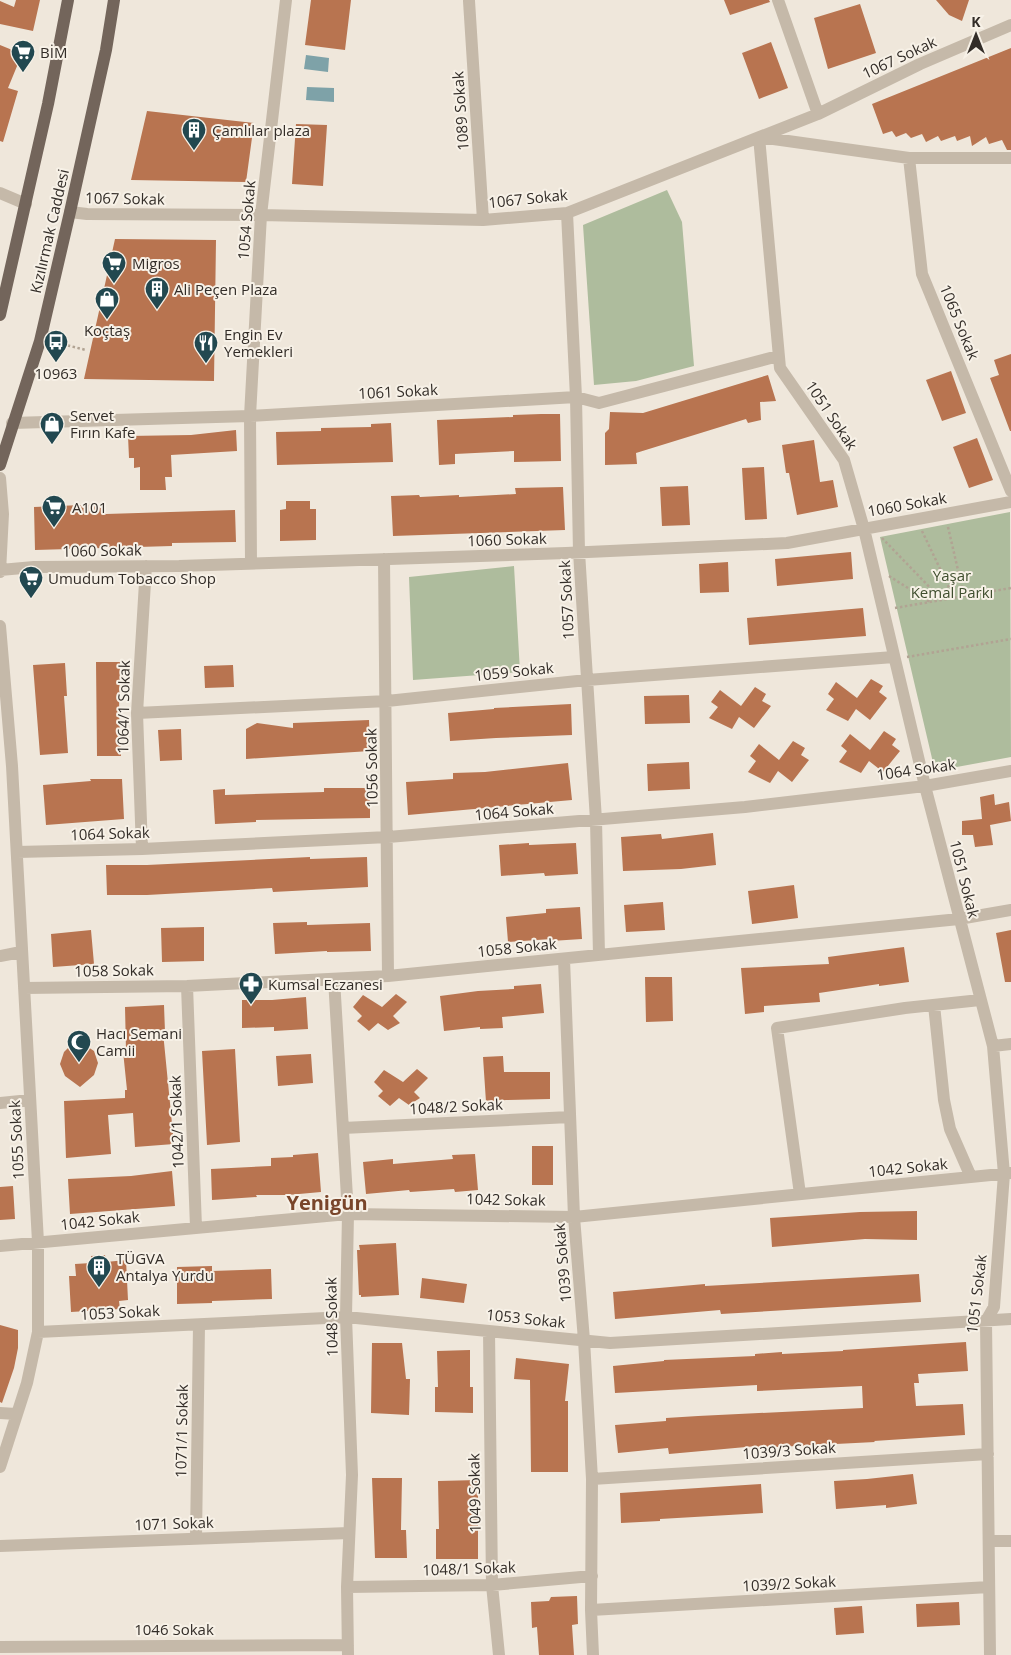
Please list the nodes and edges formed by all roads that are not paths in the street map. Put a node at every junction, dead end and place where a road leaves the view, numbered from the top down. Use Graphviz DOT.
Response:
graph roads {
  1 [pos="68,0"];
  2 [pos="114,0"];
  3 [pos="286,0"];
  4 [pos="469,0"];
  5 [pos="778,0"];
  6 [pos="1011,25"];
  7 [pos="818,114"];
  8 [pos="759,137"];
  9 [pos="910,158"];
  10 [pos="1011,158"];
  11 [pos="0,193"];
  12 [pos="26,204"];
  13 [pos="70,212"];
  14 [pos="567,213"];
  15 [pos="261,215"];
  16 [pos="483,220"];
  17 [pos="0,316"];
  18 [pos="778,356"];
  19 [pos="576,397"];
  20 [pos="250,416"];
  21 [pos="12,424"];
  22 [pos="0,465"];
  23 [pos="0,478"];
  24 [pos="1011,491"];
  25 [pos="1011,502"];
  26 [pos="864,529"];
  27 [pos="579,552"];
  28 [pos="384,559"];
  29 [pos="251,564"];
  30 [pos="146,566"];
  31 [pos="0,571"];
  32 [pos="0,626"];
  33 [pos="900,658"];
  34 [pos="587,680"];
  35 [pos="387,701"];
  36 [pos="137,713"];
  37 [pos="6,766"];
  38 [pos="1011,770"];
  39 [pos="925,786"];
  40 [pos="596,820"];
  41 [pos="388,837"];
  42 [pos="142,848"];
  43 [pos="17,852"];
  44 [pos="1011,910"];
  45 [pos="958,919"];
  46 [pos="21,952"];
  47 [pos="599,955"];
  48 [pos="0,956"];
  49 [pos="564,958"];
  50 [pos="388,976"];
  51 [pos="334,979"];
  52 [pos="187,986"];
  53 [pos="24,988"];
  54 [pos="980,1000"];
  55 [pos="934,1005"];
  56 [pos="1011,1044"];
  57 [pos="993,1046"];
  58 [pos="30,1100"];
  59 [pos="0,1103"];
  60 [pos="570,1117"];
  61 [pos="343,1128"];
  62 [pos="1007,1173"];
  63 [pos="971,1177"];
  64 [pos="800,1194"];
  65 [pos="348,1214"];
  66 [pos="574,1216"];
  67 [pos="196,1227"];
  68 [pos="38,1242"];
  69 [pos="0,1246"];
  70 [pos="346,1317"];
  71 [pos="1011,1319"];
  72 [pos="986,1321"];
  73 [pos="199,1324"];
  74 [pos="489,1331"];
  75 [pos="38,1332"];
  76 [pos="584,1340"];
  77 [pos="0,1413"];
  78 [pos="16,1414"];
  79 [pos="988,1454"];
  80 [pos="0,1467"];
  81 [pos="592,1479"];
  82 [pos="349,1533"];
  83 [pos="196,1539"];
  84 [pos="989,1541"];
  85 [pos="1011,1541"];
  86 [pos="0,1546"];
  87 [pos="592,1576"];
  88 [pos="492,1585"];
  89 [pos="347,1587"];
  90 [pos="989,1587"];
  91 [pos="591,1610"];
  92 [pos="0,1647"];
  93 [pos="64,1650"];
  94 [pos="348,1650"];
  95 [pos="499,1655"];
  96 [pos="593,1655"];
  97 [pos="990,1655"];
  1 -- 12 [label="main road, Kızılırmak Caddesi"];
  2 -- 13 [label="main road, Kızılırmak Caddesi"];
  3 -- 15 [label="street, 1054 Sokak"];
  4 -- 16 [label="street, 1089 Sokak"];
  5 -- 7 [label="street"];
  6 -- 7 [label="street, 1067 Sokak"];
  7 -- 8 [label="street, 1067 Sokak"];
  8 -- 9 [label="street"];
  8 -- 14 [label="street, 1067 Sokak"];
  8 -- 18 [label="street, 1051 Sokak"];
  9 -- 10 [label="street"];
  9 -- 24 [label="street, 1065 Sokak"];
  11 -- 12 [label="street"];
  12 -- 17 [label="main road, Kızılırmak Caddesi"];
  13 -- 15 [label="street, 1067 Sokak"];
  13 -- 21 [label="main road, Kızılırmak Caddesi"];
  14 -- 16 [label="street, 1067 Sokak"];
  14 -- 19 [label="street, 1057 Sokak"];
  15 -- 16 [label="street, 1067 Sokak"];
  15 -- 20 [label="street, 1054 Sokak"];
  18 -- 19 [label="street, 1061 Sokak"];
  18 -- 26 [label="street, 1051 Sokak"];
  19 -- 20 [label="street, 1061 Sokak"];
  19 -- 27 [label="street, 1057 Sokak"];
  20 -- 21 [label="street, 1061 Sokak"];
  20 -- 29 [label="street, 1054 Sokak"];
  21 -- 22 [label="main road, Kızılırmak Caddesi"];
  23 -- 31 [label="street"];
  25 -- 26 [label="street, 1060 Sokak"];
  26 -- 27 [label="street, 1060 Sokak"];
  26 -- 33 [label="street, 1051 Sokak"];
  27 -- 28 [label="street, 1060 Sokak"];
  27 -- 34 [label="street, 1057 Sokak"];
  28 -- 29 [label="street, 1060 Sokak"];
  28 -- 35 [label="street, 1056 Sokak"];
  29 -- 30 [label="street, 1060 Sokak"];
  30 -- 31 [label="street, 1060 Sokak"];
  30 -- 36 [label="street, 1064/1 Sokak"];
  32 -- 37 [label="street, 1055 Sokak"];
  33 -- 34 [label="street, 1059 Sokak"];
  33 -- 39 [label="street, 1051 Sokak"];
  34 -- 35 [label="street, 1059 Sokak"];
  34 -- 40 [label="street, 1057 Sokak"];
  35 -- 36 [label="street, 1059 Sokak"];
  35 -- 41 [label="street, 1056 Sokak"];
  36 -- 42 [label="street, 1064/1 Sokak"];
  37 -- 43 [label="street, 1055 Sokak"];
  38 -- 39 [label="street, 1064 Sokak"];
  39 -- 40 [label="street, 1064 Sokak"];
  39 -- 45 [label="street, 1051 Sokak"];
  40 -- 41 [label="street, 1064 Sokak"];
  40 -- 47 [label="street, 1057 Sokak"];
  41 -- 42 [label="street, 1064 Sokak"];
  41 -- 50 [label="street, 1056 Sokak"];
  42 -- 43 [label="street, 1064 Sokak"];
  43 -- 46 [label="street, 1055 Sokak"];
  44 -- 45 [label="street, 1058 Sokak"];
  45 -- 47 [label="street, 1058 Sokak"];
  45 -- 54 [label="street, 1051 Sokak"];
  46 -- 48 [label="street"];
  46 -- 53 [label="street, 1055 Sokak"];
  47 -- 49 [label="street, 1058 Sokak"];
  49 -- 50 [label="street, 1058 Sokak"];
  49 -- 60 [label="street, 1039 Sokak"];
  50 -- 51 [label="street, 1058 Sokak"];
  51 -- 52 [label="street, 1058 Sokak"];
  51 -- 61 [label="street, 1048 Sokak"];
  52 -- 53 [label="street, 1058 Sokak"];
  52 -- 67 [label="street, 1042/1 Sokak"];
  53 -- 58 [label="street, 1055 Sokak"];
  54 -- 55 [label="street"];
  54 -- 57 [label="street, 1051 Sokak"];
  55 -- 63 [label="street"];
  55 -- 64 [label="street"];
  56 -- 57 [label="street"];
  57 -- 62 [label="street, 1051 Sokak"];
  58 -- 59 [label="street"];
  58 -- 68 [label="street, 1055 Sokak"];
  60 -- 61 [label="street, 1048/2 Sokak"];
  60 -- 66 [label="street, 1039 Sokak"];
  61 -- 65 [label="street, 1048 Sokak"];
  62 -- 63 [label="street, 1042 Sokak"];
  62 -- 72 [label="street, 1051 Sokak"];
  63 -- 64 [label="street, 1042 Sokak"];
  64 -- 66 [label="street, 1042 Sokak"];
  65 -- 66 [label="street, 1042 Sokak"];
  65 -- 67 [label="street, 1042 Sokak"];
  65 -- 70 [label="street, 1048 Sokak"];
  66 -- 76 [label="street, 1039 Sokak"];
  67 -- 68 [label="street, 1042 Sokak"];
  68 -- 69 [label="street, 1042 Sokak"];
  68 -- 75 [label="street, 1055 Sokak"];
  70 -- 73 [label="street, 1053 Sokak"];
  70 -- 74 [label="street, 1053 Sokak"];
  70 -- 82 [label="street, 1048 Sokak"];
  71 -- 72 [label="street, 1053 Sokak"];
  72 -- 76 [label="street, 1053 Sokak"];
  72 -- 79 [label="street, 1051 Sokak"];
  73 -- 75 [label="street, 1053 Sokak"];
  73 -- 83 [label="street, 1071/1 Sokak"];
  74 -- 76 [label="street, 1053 Sokak"];
  74 -- 88 [label="street, 1049 Sokak"];
  75 -- 78 [label="street, 1055 Sokak"];
  76 -- 81 [label="street, 1039 Sokak"];
  77 -- 78 [label="street"];
  78 -- 80 [label="street, 1055 Sokak"];
  79 -- 81 [label="street, 1039/3 Sokak"];
  79 -- 84 [label="street, 1051 Sokak"];
  81 -- 87 [label="street, 1039 Sokak"];
  82 -- 83 [label="street, 1071 Sokak"];
  82 -- 89 [label="street, 1048 Sokak"];
  83 -- 86 [label="street, 1071 Sokak"];
  84 -- 85 [label="street"];
  84 -- 90 [label="street, 1051 Sokak"];
  87 -- 88 [label="street, 1048/1 Sokak"];
  87 -- 91 [label="street, 1039 Sokak"];
  88 -- 89 [label="street, 1048/1 Sokak"];
  88 -- 95 [label="street, 1049 Sokak"];
  89 -- 94 [label="street, 1048 Sokak"];
  90 -- 91 [label="street, 1039/2 Sokak"];
  90 -- 97 [label="street, 1051 Sokak"];
  91 -- 96 [label="street, 1039 Sokak"];
  92 -- 93 [label="street, 1046 Sokak"];
  93 -- 94 [label="street, 1046 Sokak"];
}
